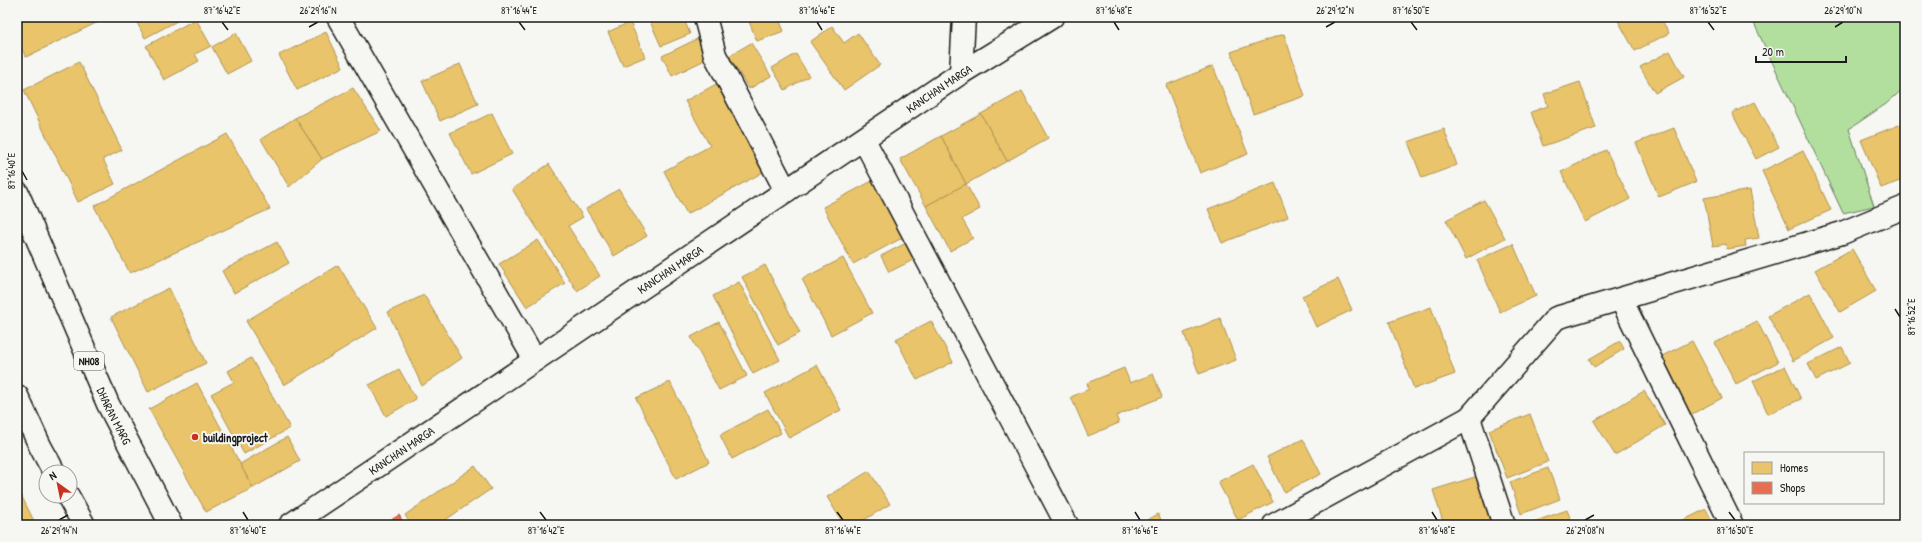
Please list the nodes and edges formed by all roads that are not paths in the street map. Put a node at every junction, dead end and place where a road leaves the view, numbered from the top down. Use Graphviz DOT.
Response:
graph roads {
  1 [pos="338,17"];
  2 [pos="705,17"];
  3 [pos="964,17"];
  4 [pos="1052,17"];
  5 [pos="961,73"];
  6 [pos="864,140"];
  7 [pos="786,191"];
  8 [pos="17,192"];
  9 [pos="1905,207"];
  10 [pos="1621,298"];
  11 [pos="535,360"];
  12 [pos="17,396"];
  13 [pos="1469,418"];
  14 [pos="50,464"];
  15 [pos="72,504"];
  16 [pos="84,525"];
  17 [pos="171,525"];
  18 [pos="290,525"];
  19 [pos="1067,525"];
  20 [pos="1274,525"];
  21 [pos="1504,525"];
  22 [pos="1732,525"];
  1 -- 11 [label="street"];
  2 -- 7 [label="street"];
  3 -- 5 [label="street"];
  4 -- 5 [label="street, KANCHAN MARGA"];
  5 -- 6 [label="street, KANCHAN MARGA"];
  6 -- 7 [label="street, KANCHAN MARGA"];
  6 -- 19 [label="street"];
  7 -- 11 [label="street, KANCHAN MARGA"];
  8 -- 17 [label="street, DHARAN MARG / NH08"];
  9 -- 10 [label="street"];
  10 -- 13 [label="street"];
  10 -- 22 [label="street"];
  11 -- 18 [label="street, KANCHAN MARGA"];
  12 -- 14 [label="street"];
  13 -- 20 [label="street"];
  13 -- 21 [label="street"];
  15 -- 16 [label="street"];
}
